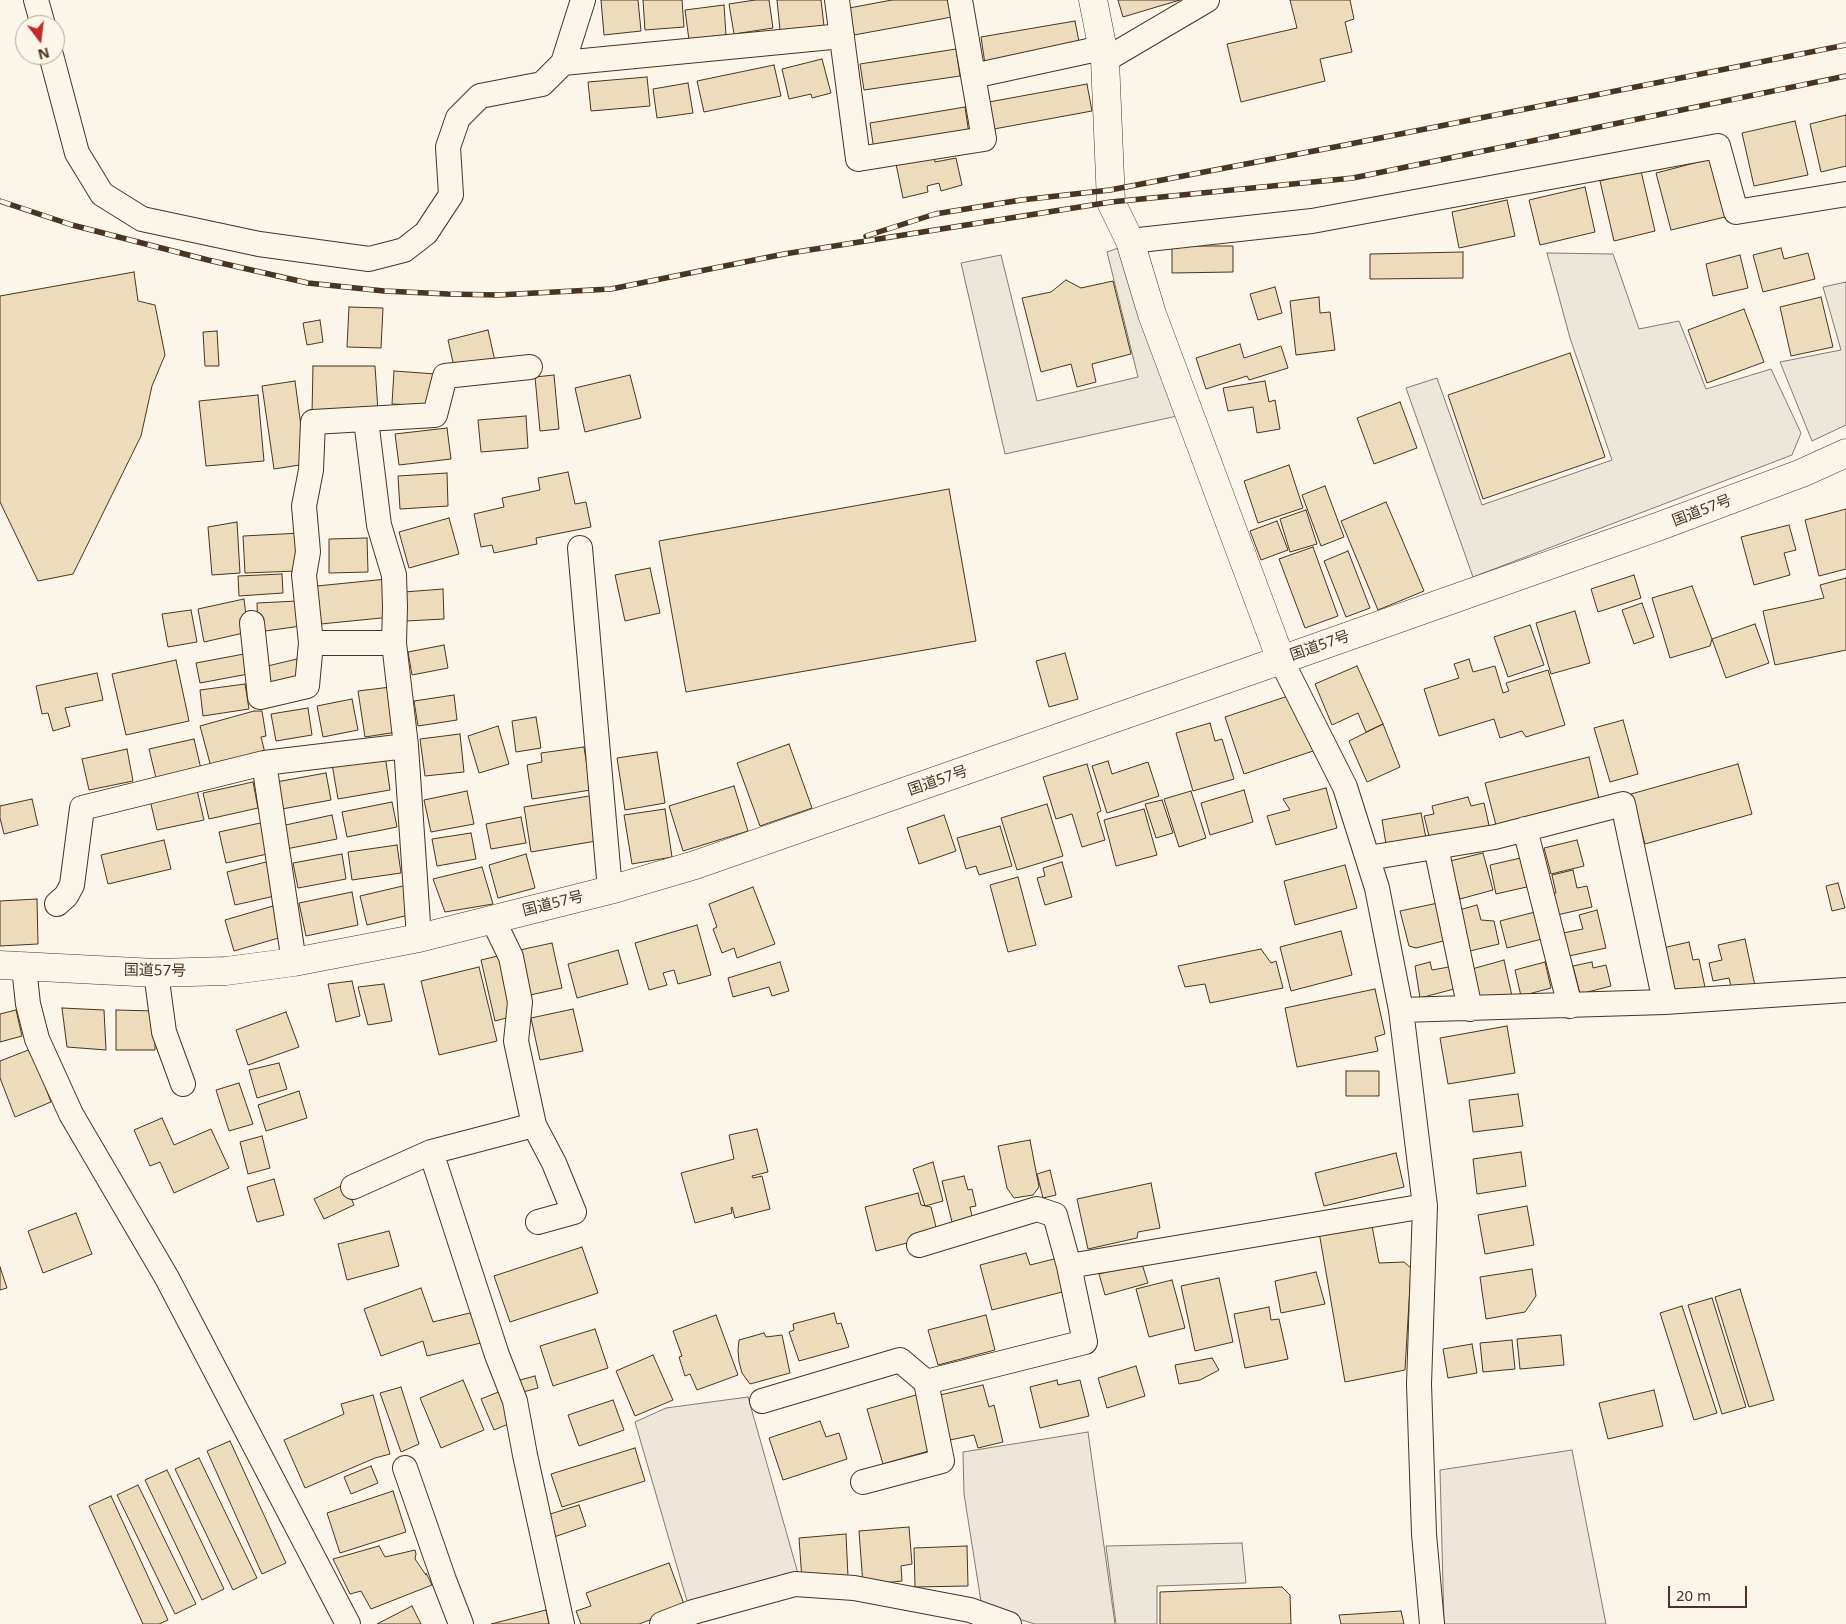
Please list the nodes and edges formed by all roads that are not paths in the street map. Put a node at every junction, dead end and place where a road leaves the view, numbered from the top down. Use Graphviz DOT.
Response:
graph roads {
  1 [pos="36,0"];
  2 [pos="583,0"];
  3 [pos="837,0"];
  4 [pos="960,0"];
  5 [pos="1093,0"];
  6 [pos="1208,0"];
  7 [pos="40,15"];
  8 [pos="842,36"];
  9 [pos="1104,54"];
  10 [pos="563,63"];
  11 [pos="54,65"];
  12 [pos="973,76"];
  13 [pos="1846,194"];
  14 [pos="1130,241"];
  15 [pos="530,367"];
  16 [pos="366,420"];
  17 [pos="1846,453"];
  18 [pos="580,548"];
  19 [pos="252,623"];
  20 [pos="310,643"];
  21 [pos="394,643"];
  22 [pos="1281,660"];
  23 [pos="406,746"];
  24 [pos="264,763"];
  25 [pos="1526,829"];
  26 [pos="1436,847"];
  27 [pos="1368,858"];
  28 [pos="610,890"];
  29 [pos="57,904"];
  30 [pos="493,920"];
  31 [pos="419,938"];
  32 [pos="294,962"];
  33 [pos="12,966"];
  34 [pos="156,973"];
  35 [pos="1846,990"];
  36 [pos="1665,1002"];
  37 [pos="1570,1006"];
  38 [pos="1470,1009"];
  39 [pos="1401,1010"];
  40 [pos="183,1084"];
  41 [pos="534,1125"];
  42 [pos="431,1152"];
  43 [pos="353,1187"];
  44 [pos="1425,1206"];
  45 [pos="538,1222"];
  46 [pos="919,1245"];
  47 [pos="1069,1266"];
  48 [pos="926,1382"];
  49 [pos="762,1401"];
  50 [pos="405,1468"];
  51 [pos="863,1482"];
  52 [pos="1006,1623"];
  53 [pos="348,1624"];
  54 [pos="461,1624"];
  55 [pos="562,1624"];
  56 [pos="662,1624"];
  57 [pos="1432,1624"];
  1 -- 7 [label="street"];
  2 -- 10 [label="street"];
  3 -- 8 [label="street"];
  4 -- 12 [label="street"];
  5 -- 9 [label="main road"];
  6 -- 9 [label="street"];
  8 -- 10 [label="street"];
  8 -- 12 [label="street"];
  9 -- 12 [label="street"];
  9 -- 14 [label="main road"];
  10 -- 11 [label="street"];
  13 -- 14 [label="street"];
  14 -- 22 [label="main road"];
  15 -- 16 [label="street"];
  16 -- 20 [label="street"];
  16 -- 21 [label="street"];
  17 -- 22 [label="main road, 国道57号"];
  18 -- 28 [label="street"];
  19 -- 20 [label="street"];
  20 -- 21 [label="street"];
  21 -- 23 [label="street"];
  22 -- 27 [label="street"];
  22 -- 28 [label="main road, 国道57号"];
  23 -- 24 [label="street"];
  23 -- 31 [label="street"];
  24 -- 29 [label="street"];
  24 -- 32 [label="street"];
  25 -- 26 [label="street"];
  25 -- 36 [label="street"];
  25 -- 37 [label="street"];
  26 -- 27 [label="street"];
  26 -- 38 [label="street"];
  27 -- 39 [label="street"];
  28 -- 30 [label="main road, 国道57号"];
  30 -- 31 [label="main road, 国道57号"];
  30 -- 41 [label="street"];
  31 -- 32 [label="main road, 国道57号"];
  32 -- 34 [label="main road, 国道57号"];
  33 -- 34 [label="main road, 国道57号"];
  33 -- 53 [label="street"];
  34 -- 40 [label="street"];
  35 -- 36 [label="street"];
  36 -- 37 [label="street"];
  37 -- 38 [label="street"];
  38 -- 39 [label="street"];
  39 -- 44 [label="street"];
  41 -- 42 [label="street"];
  41 -- 45 [label="street"];
  42 -- 43 [label="street"];
  42 -- 55 [label="street"];
  44 -- 47 [label="street"];
  44 -- 57 [label="street"];
  46 -- 47 [label="street"];
  47 -- 48 [label="street"];
  48 -- 49 [label="street"];
  48 -- 51 [label="street"];
  50 -- 54 [label="street"];
  52 -- 56 [label="street"];
}
